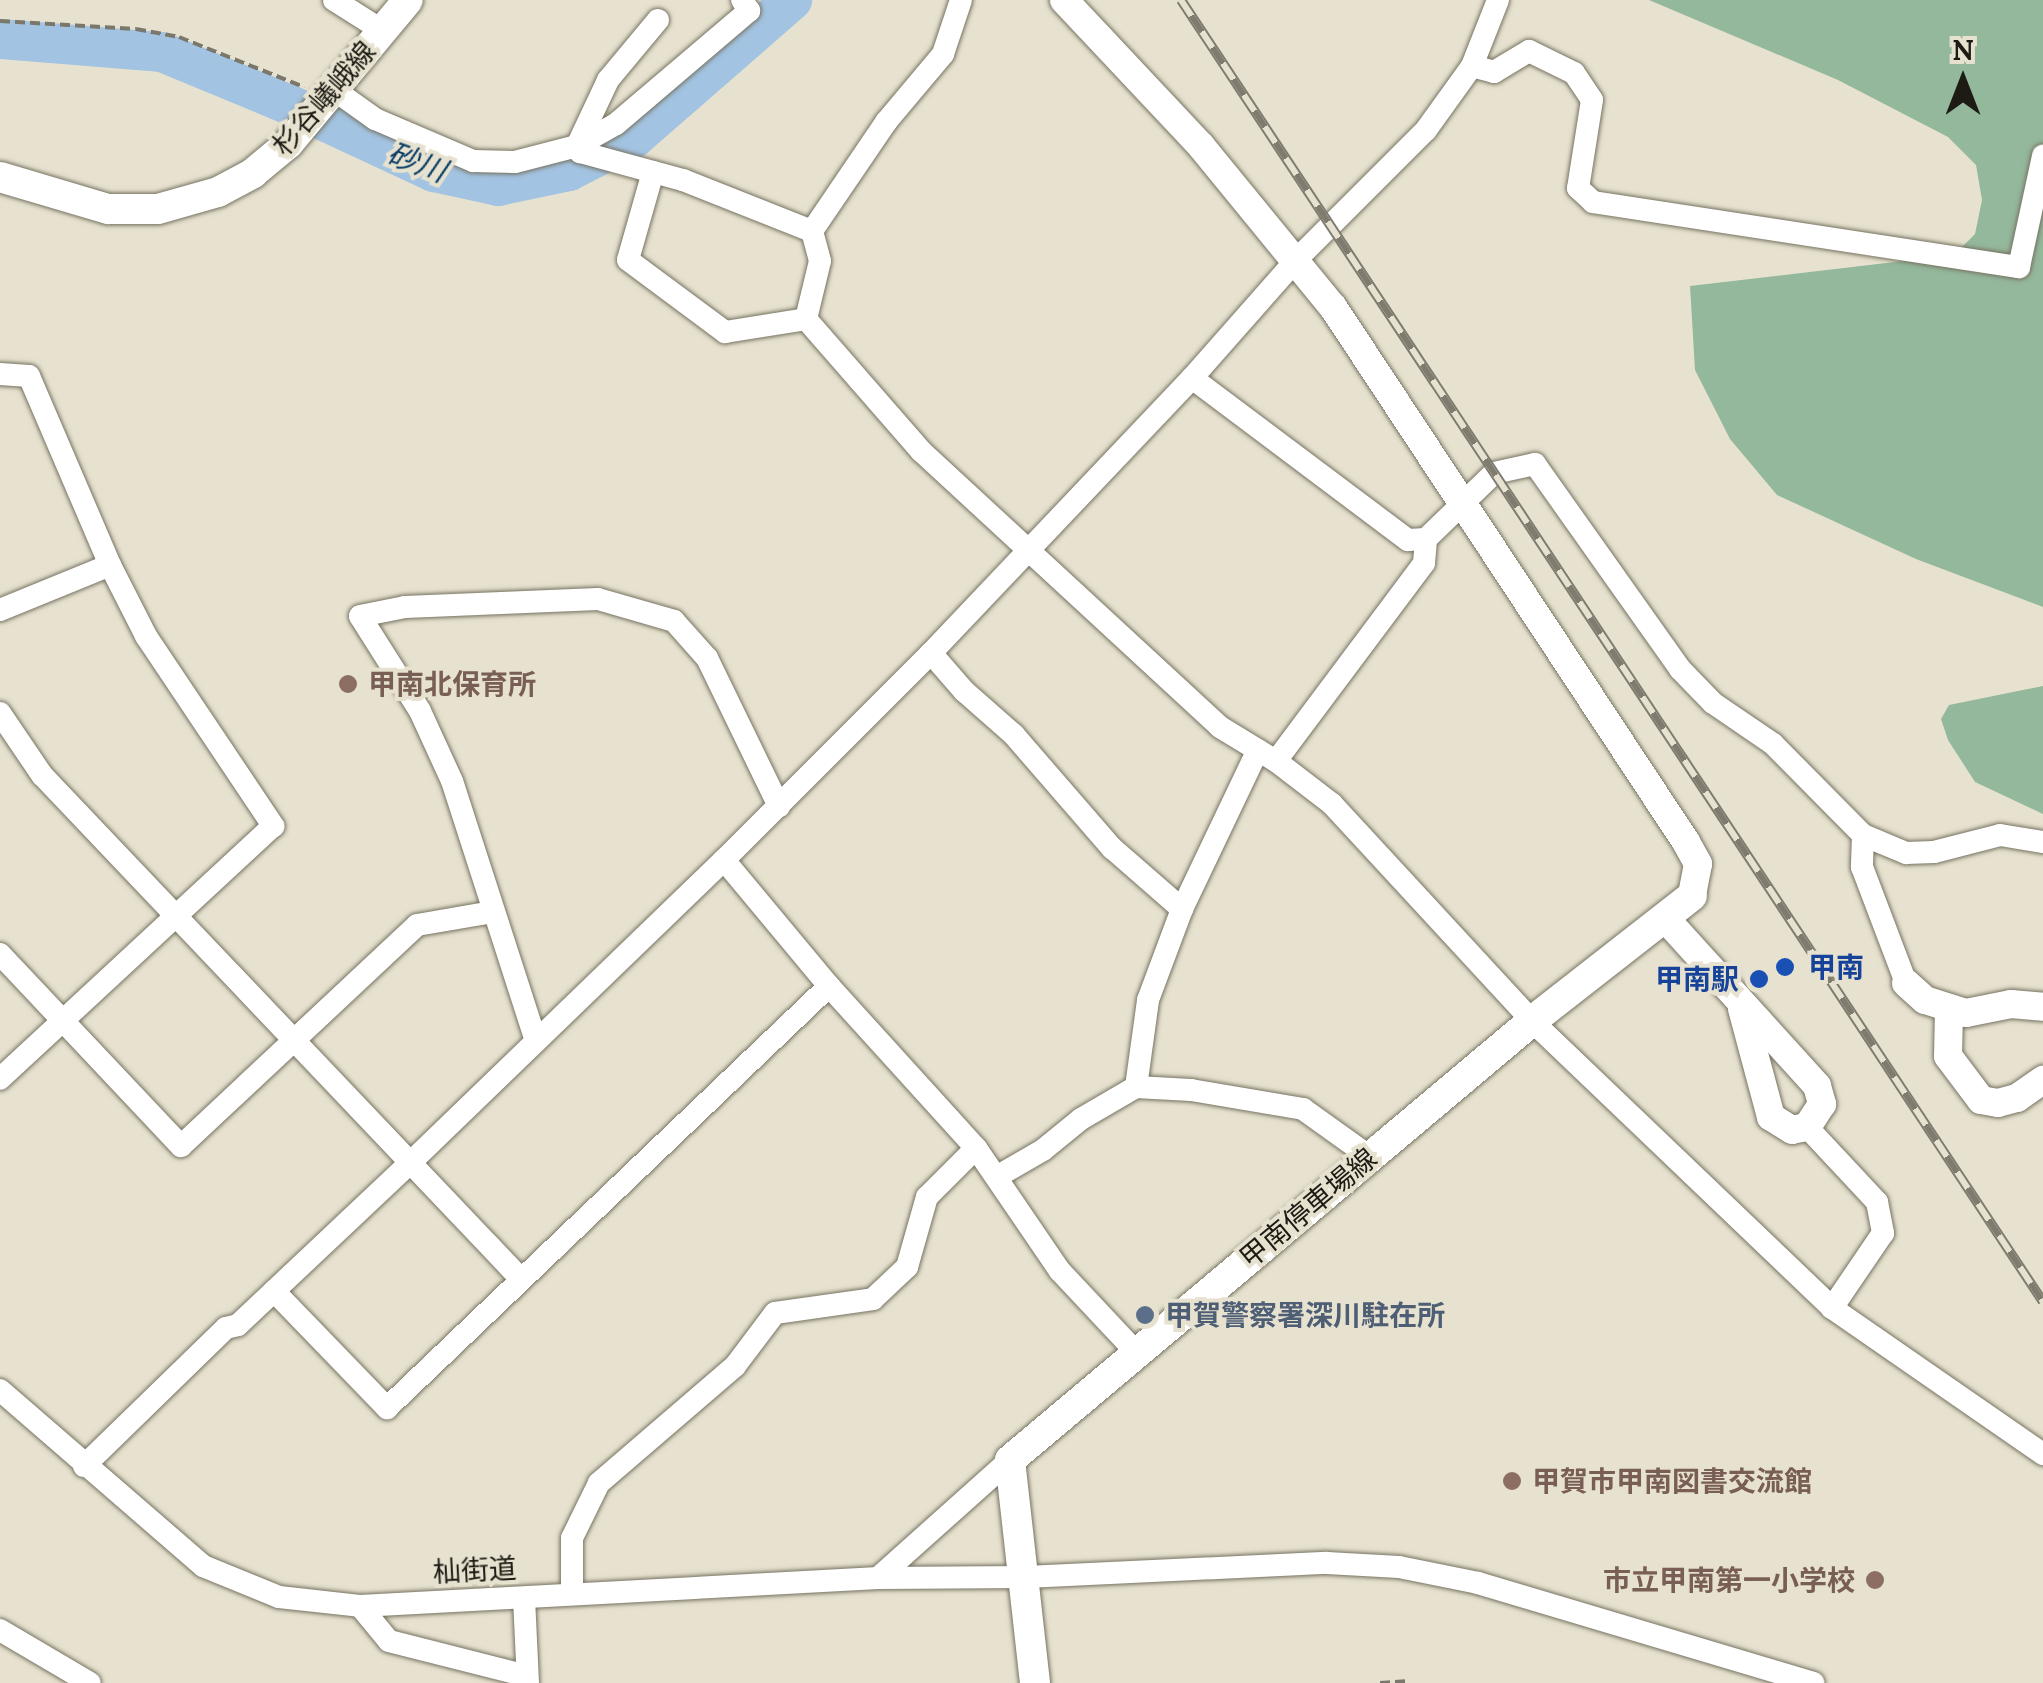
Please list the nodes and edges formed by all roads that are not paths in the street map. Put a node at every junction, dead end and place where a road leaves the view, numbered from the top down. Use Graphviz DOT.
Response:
graph roads {
  1 [pos="334,0"];
  2 [pos="408,0"];
  3 [pos="742,0"];
  4 [pos="961,0"];
  5 [pos="1064,0"];
  6 [pos="1498,0"];
  7 [pos="658,20"];
  8 [pos="382,31"];
  9 [pos="1472,66"];
  10 [pos="322,104"];
  11 [pos="578,149"];
  12 [pos="2043,156"];
  13 [pos="653,172"];
  14 [pos="0,177"];
  15 [pos="812,231"];
  16 [pos="1297,258"];
  17 [pos="806,319"];
  18 [pos="0,374"];
  19 [pos="1192,378"];
  20 [pos="1462,504"];
  21 [pos="1426,539"];
  22 [pos="1027,549"];
  23 [pos="110,565"];
  24 [pos="0,610"];
  25 [pos="931,653"];
  26 [pos="0,713"];
  27 [pos="1267,755"];
  28 [pos="779,806"];
  29 [pos="1863,836"];
  30 [pos="2043,842"];
  31 [pos="724,860"];
  32 [pos="1692,896"];
  33 [pos="1182,909"];
  34 [pos="492,912"];
  35 [pos="176,917"];
  36 [pos="1664,917"];
  37 [pos="0,954"];
  38 [pos="1906,983"];
  39 [pos="828,986"];
  40 [pos="2043,1007"];
  41 [pos="1742,1008"];
  42 [pos="1949,1010"];
  43 [pos="1532,1021"];
  44 [pos="64,1022"];
  45 [pos="293,1037"];
  46 [pos="536,1041"];
  47 [pos="1786,1053"];
  48 [pos="1756,1069"];
  49 [pos="0,1079"];
  50 [pos="2043,1080"];
  51 [pos="1136,1088"];
  52 [pos="1807,1126"];
  53 [pos="976,1148"];
  54 [pos="1370,1157"];
  55 [pos="409,1164"];
  56 [pos="998,1176"];
  57 [pos="520,1279"];
  58 [pos="274,1291"];
  59 [pos="1832,1308"];
  60 [pos="1137,1352"];
  61 [pos="0,1390"];
  62 [pos="2043,1454"];
  63 [pos="1010,1460"];
  64 [pos="84,1466"];
  65 [pos="1026,1577"];
  66 [pos="878,1578"];
  67 [pos="572,1594"];
  68 [pos="524,1598"];
  69 [pos="360,1606"];
  70 [pos="0,1630"];
  71 [pos="528,1680"];
  72 [pos="90,1683"];
  73 [pos="1036,1683"];
  74 [pos="1813,1683"];
  1 -- 8 [label="street"];
  2 -- 8 [label="main road, 杉谷嶬峨線"];
  3 -- 11 [label="street"];
  4 -- 15 [label="street"];
  5 -- 16 [label="street"];
  6 -- 9 [label="street"];
  7 -- 11 [label="street"];
  8 -- 10 [label="main road, 杉谷嶬峨線"];
  9 -- 12 [label="street"];
  9 -- 16 [label="street"];
  10 -- 11 [label="street"];
  10 -- 14 [label="main road, 杉谷嶬峨線"];
  11 -- 13 [label="street"];
  13 -- 15 [label="street"];
  13 -- 17 [label="street"];
  15 -- 17 [label="street"];
  16 -- 19 [label="street"];
  16 -- 20 [label="street"];
  17 -- 22 [label="street"];
  18 -- 23 [label="street"];
  19 -- 21 [label="street"];
  19 -- 22 [label="street"];
  20 -- 21 [label="street"];
  20 -- 29 [label="street"];
  20 -- 32 [label="street"];
  21 -- 27 [label="street"];
  22 -- 25 [label="street"];
  22 -- 27 [label="street"];
  23 -- 24 [label="street"];
  23 -- 35 [label="street"];
  25 -- 28 [label="street"];
  25 -- 33 [label="street"];
  26 -- 35 [label="street"];
  27 -- 33 [label="street"];
  27 -- 43 [label="street"];
  28 -- 31 [label="street"];
  28 -- 34 [label="street"];
  29 -- 30 [label="street"];
  29 -- 38 [label="street"];
  31 -- 39 [label="street"];
  31 -- 46 [label="street"];
  32 -- 36 [label="main road, 甲南停車場線"];
  33 -- 51 [label="street"];
  34 -- 45 [label="street"];
  34 -- 46 [label="street"];
  35 -- 44 [label="street"];
  35 -- 45 [label="street"];
  36 -- 41 [label="street"];
  36 -- 43 [label="main road, 甲南停車場線"];
  37 -- 44 [label="street"];
  38 -- 42 [label="street"];
  39 -- 53 [label="street"];
  39 -- 57 [label="street"];
  40 -- 42 [label="street"];
  41 -- 47 [label="street"];
  41 -- 48 [label="street"];
  42 -- 50 [label="street"];
  43 -- 54 [label="main road, 甲南停車場線"];
  43 -- 59 [label="street"];
  44 -- 45 [label="street"];
  44 -- 49 [label="street"];
  45 -- 55 [label="street"];
  46 -- 55 [label="street"];
  47 -- 48 [label="street"];
  47 -- 52 [label="street"];
  48 -- 52 [label="street"];
  51 -- 54 [label="street"];
  51 -- 56 [label="street"];
  52 -- 59 [label="street"];
  53 -- 56 [label="street"];
  53 -- 67 [label="street"];
  54 -- 60 [label="main road, 甲南停車場線"];
  55 -- 57 [label="street"];
  55 -- 58 [label="street"];
  56 -- 60 [label="street"];
  57 -- 58 [label="street"];
  58 -- 64 [label="street"];
  59 -- 62 [label="street"];
  60 -- 63 [label="main road, 甲南停車場線"];
  61 -- 64 [label="street, 杣街道"];
  63 -- 65 [label="main road"];
  63 -- 66 [label="street"];
  64 -- 69 [label="street, 杣街道"];
  65 -- 66 [label="street, 杣街道"];
  65 -- 73 [label="main road"];
  65 -- 74 [label="street, 杣街道"];
  66 -- 67 [label="street, 杣街道"];
  67 -- 68 [label="street, 杣街道"];
  68 -- 69 [label="street, 杣街道"];
  68 -- 71 [label="street"];
  69 -- 71 [label="street"];
  70 -- 72 [label="street"];
}
